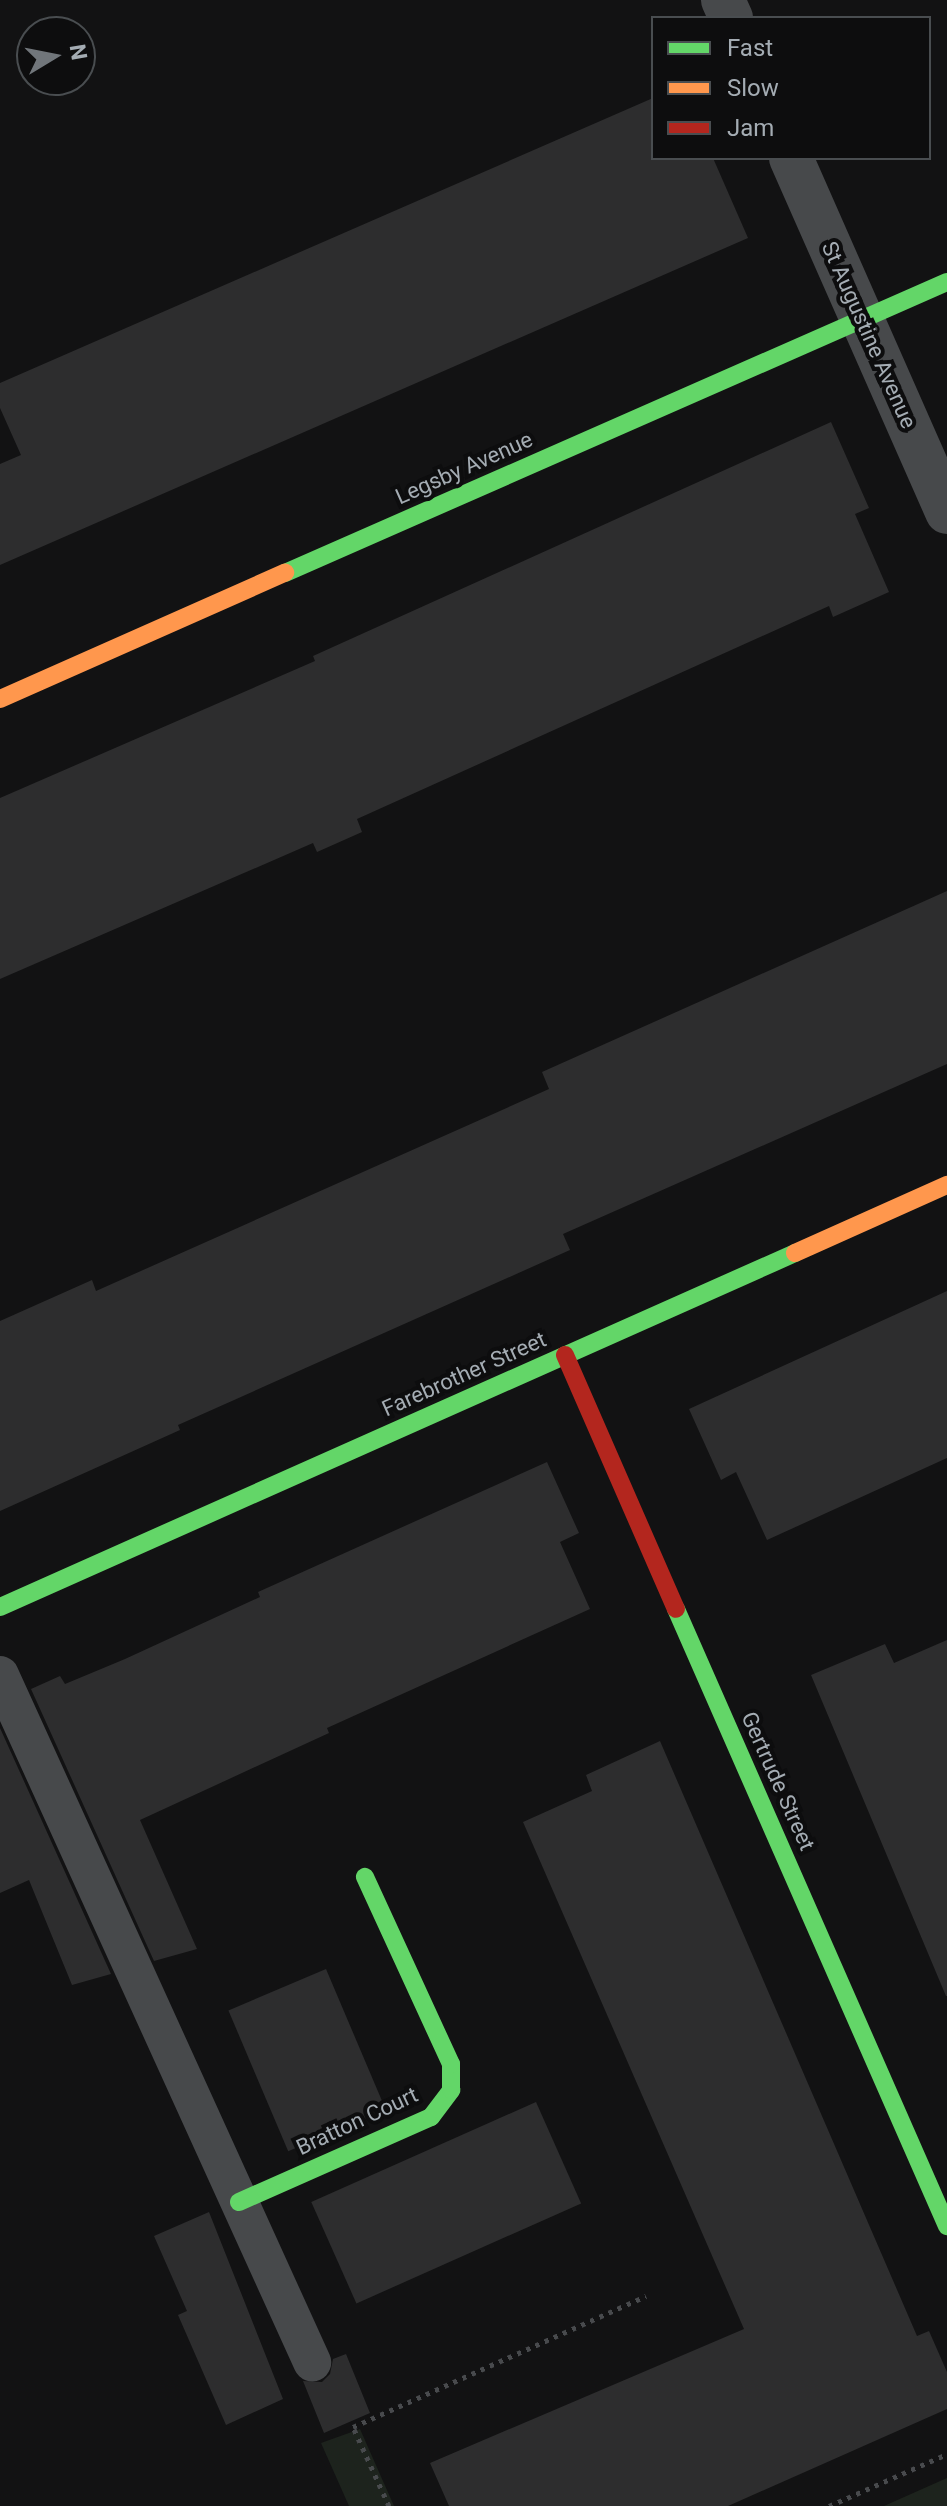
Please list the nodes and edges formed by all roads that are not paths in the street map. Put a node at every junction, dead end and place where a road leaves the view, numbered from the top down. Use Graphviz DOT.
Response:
graph roads {
  1 [pos="792,160"];
  2 [pos="947,282"];
  3 [pos="861,319"];
  4 [pos="947,512"];
  5 [pos="0,699"];
  6 [pos="947,1185"];
  7 [pos="565,1355"];
  8 [pos="0,1607"];
  9 [pos="0,1675"];
  10 [pos="365,1877"];
  11 [pos="239,2202"];
  12 [pos="947,2226"];
  13 [pos="312,2362"];
  1 -- 3 [label="street, St Augustine Avenue"];
  2 -- 3 [label="street, Legsby Avenue"];
  3 -- 4 [label="street, St Augustine Avenue"];
  3 -- 5 [label="street, Legsby Avenue"];
  6 -- 7 [label="street, Farebrother Street"];
  7 -- 8 [label="street, Farebrother Street"];
  7 -- 12 [label="street, Gertrude Street"];
  9 -- 11 [label="lane"];
  10 -- 11 [label="street, Bratton Court"];
  11 -- 13 [label="lane"];
}
